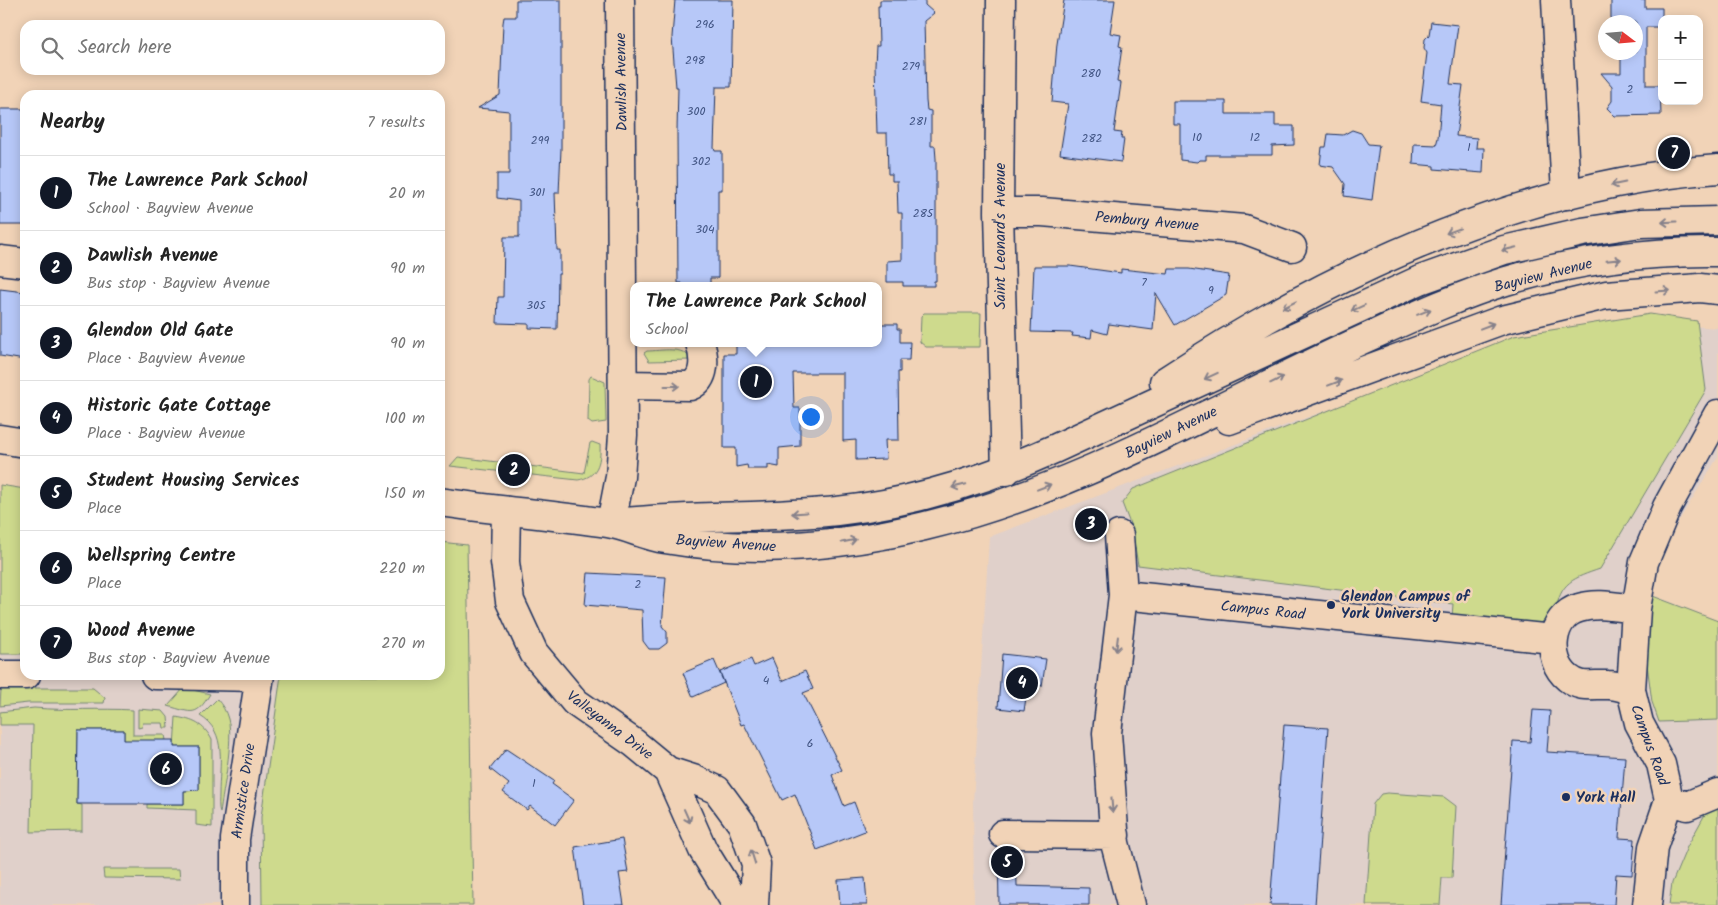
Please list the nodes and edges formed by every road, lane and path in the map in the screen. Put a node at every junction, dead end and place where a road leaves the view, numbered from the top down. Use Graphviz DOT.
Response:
graph roads {
  1 [pos="620,0"];
  2 [pos="1001,0"];
  3 [pos="1556,0"];
  4 [pos="1718,169"];
  5 [pos="1566,195"];
  6 [pos="999,212"];
  7 [pos="1718,220"];
  8 [pos="1292,247"];
  9 [pos="1718,252"];
  10 [pos="0,260"];
  11 [pos="20,262"];
  12 [pos="1718,290"];
  13 [pos="629,339"];
  14 [pos="700,347"];
  15 [pos="623,385"];
  16 [pos="1718,414"];
  17 [pos="1088,433"];
  18 [pos="0,439"];
  19 [pos="20,442"];
  20 [pos="1124,456"];
  21 [pos="1006,471"];
  22 [pos="445,503"];
  23 [pos="506,511"];
  24 [pos="611,524"];
  25 [pos="1119,535"];
  26 [pos="1122,595"];
  27 [pos="1636,609"];
  28 [pos="1553,639"];
  29 [pos="0,675"];
  30 [pos="20,675"];
  31 [pos="258,680"];
  32 [pos="1631,690"];
  33 [pos="668,771"];
  34 [pos="1718,793"];
  35 [pos="1669,800"];
  36 [pos="1003,834"];
  37 [pos="1115,835"];
  38 [pos="235,905"];
  39 [pos="737,905"];
  40 [pos="754,905"];
  41 [pos="1131,905"];
  42 [pos="1647,905"];
  1 -- 13 [label="main road, Dawlish Avenue"];
  2 -- 6 [label="main road, Saint Leonard's Avenue"];
  3 -- 5 [label="main road"];
  4 -- 5 [label="main road, one-way"];
  5 -- 17 [label="main road, one-way"];
  6 -- 8 [label="main road, Pembury Avenue"];
  6 -- 21 [label="main road, Saint Leonard's Avenue"];
  7 -- 17 [label="main road, Bayview Avenue, one-way"];
  20 -- 9 [label="main road, Bayview Avenue, one-way"];
  10 -- 11 [label="main road"];
  20 -- 12 [label="main road, one-way"];
  13 -- 15 [label="main road, Dawlish Avenue"];
  15 -- 14 [label="main road, one-way"];
  15 -- 24 [label="main road, Dawlish Avenue"];
  16 -- 27 [label="main road, Campus Road"];
  17 -- 21 [label="main road, Bayview Avenue"];
  18 -- 19 [label="main road"];
  24 -- 20 [label="main road, Bayview Avenue, one-way"];
  21 -- 24 [label="main road, Bayview Avenue, one-way"];
  22 -- 23 [label="main road, Bayview Avenue"];
  23 -- 24 [label="main road, Bayview Avenue"];
  23 -- 33 [label="main road, Valleyanna Drive"];
  25 -- 26 [label="main road"];
  26 -- 28 [label="main road, Campus Road"];
  26 -- 37 [label="main road, one-way"];
  27 -- 28 [label="main road"];
  27 -- 32 [label="main road, Campus Road"];
  28 -- 32 [label="main road, Campus Road"];
  29 -- 30 [label="main road"];
  31 -- 38 [label="main road, Armistice Drive"];
  32 -- 35 [label="main road, Campus Road"];
  33 -- 39 [label="main road, Valleyanna Drive, one-way"];
  40 -- 33 [label="main road, Valleyanna Drive, one-way"];
  34 -- 35 [label="main road, Campus Road"];
  35 -- 42 [label="main road, Campus Road"];
  36 -- 37 [label="main road"];
  37 -- 41 [label="main road"];
}
